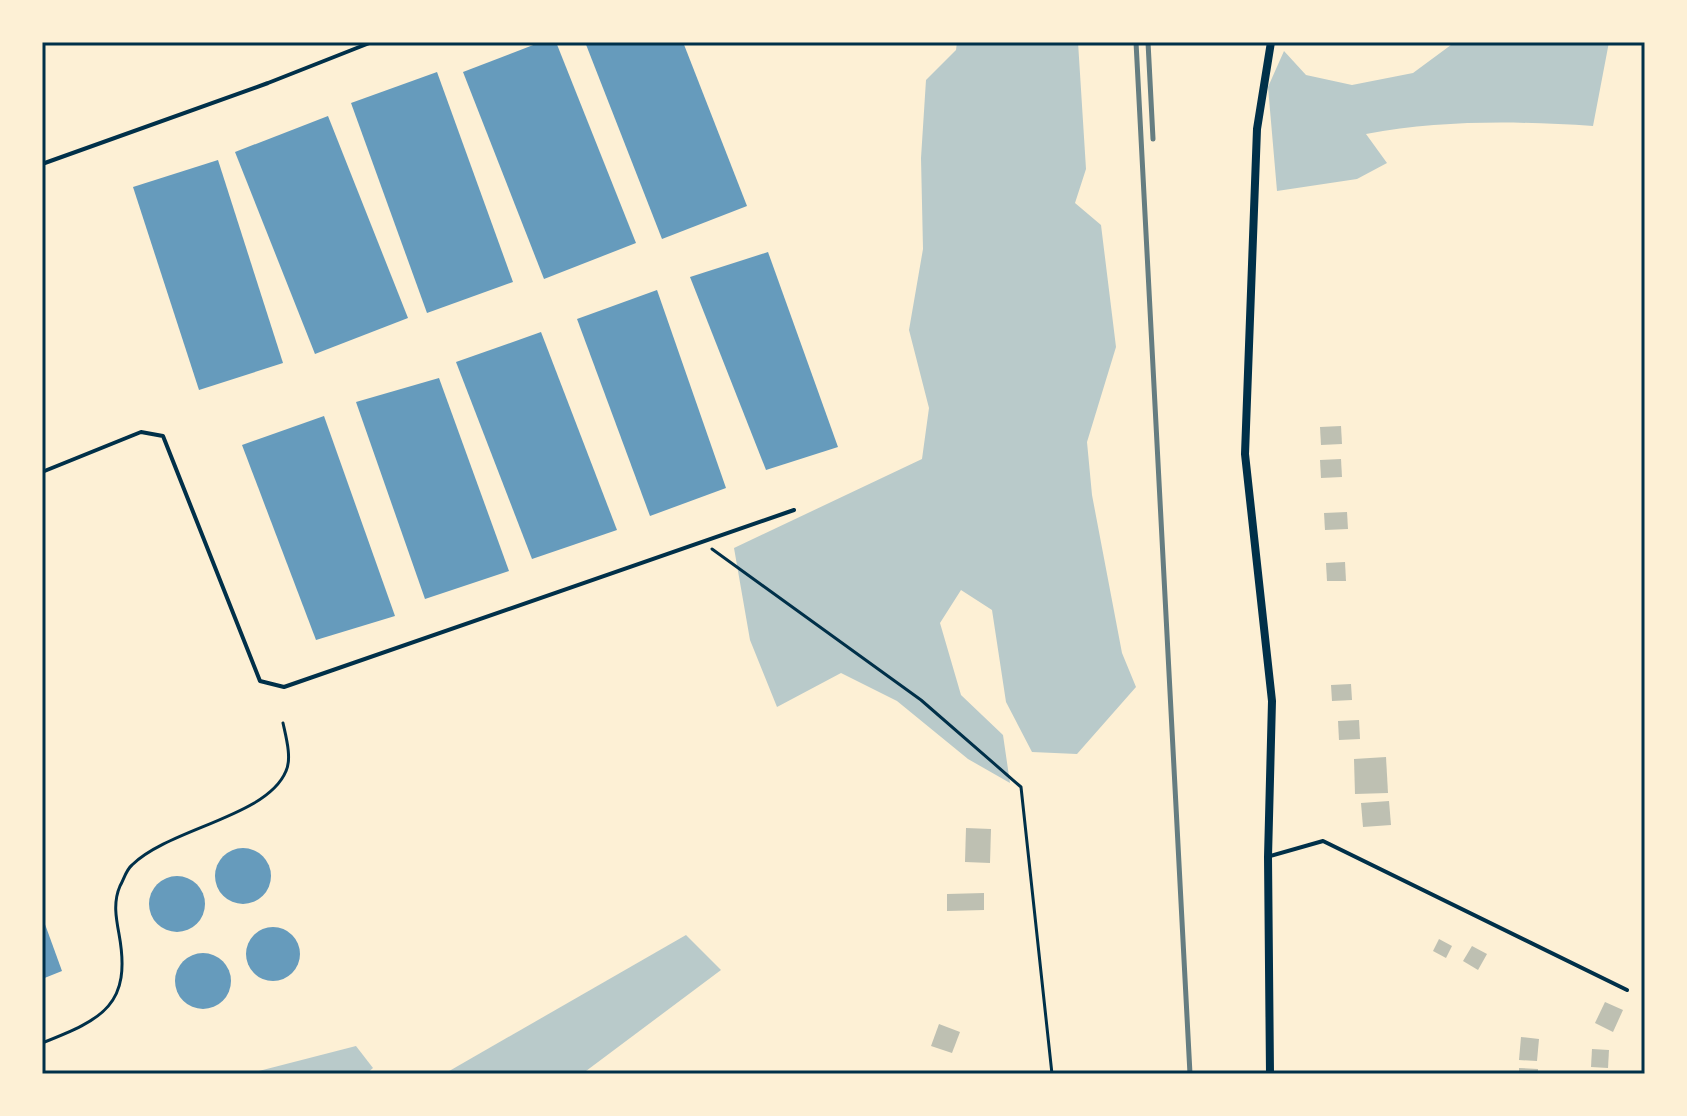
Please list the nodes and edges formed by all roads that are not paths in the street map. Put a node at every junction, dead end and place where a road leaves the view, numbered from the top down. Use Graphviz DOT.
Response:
graph roads {
  1 [pos="372,42"];
  2 [pos="1271,42"];
  3 [pos="42,164"];
  4 [pos="42,472"];
  5 [pos="794,510"];
  6 [pos="1268,857"];
  7 [pos="1627,990"];
  8 [pos="1270,1074"];
  1 -- 3 [label="lane"];
  2 -- 6 [label="street"];
  4 -- 5 [label="lane"];
  6 -- 7 [label="lane"];
  6 -- 8 [label="street"];
}
